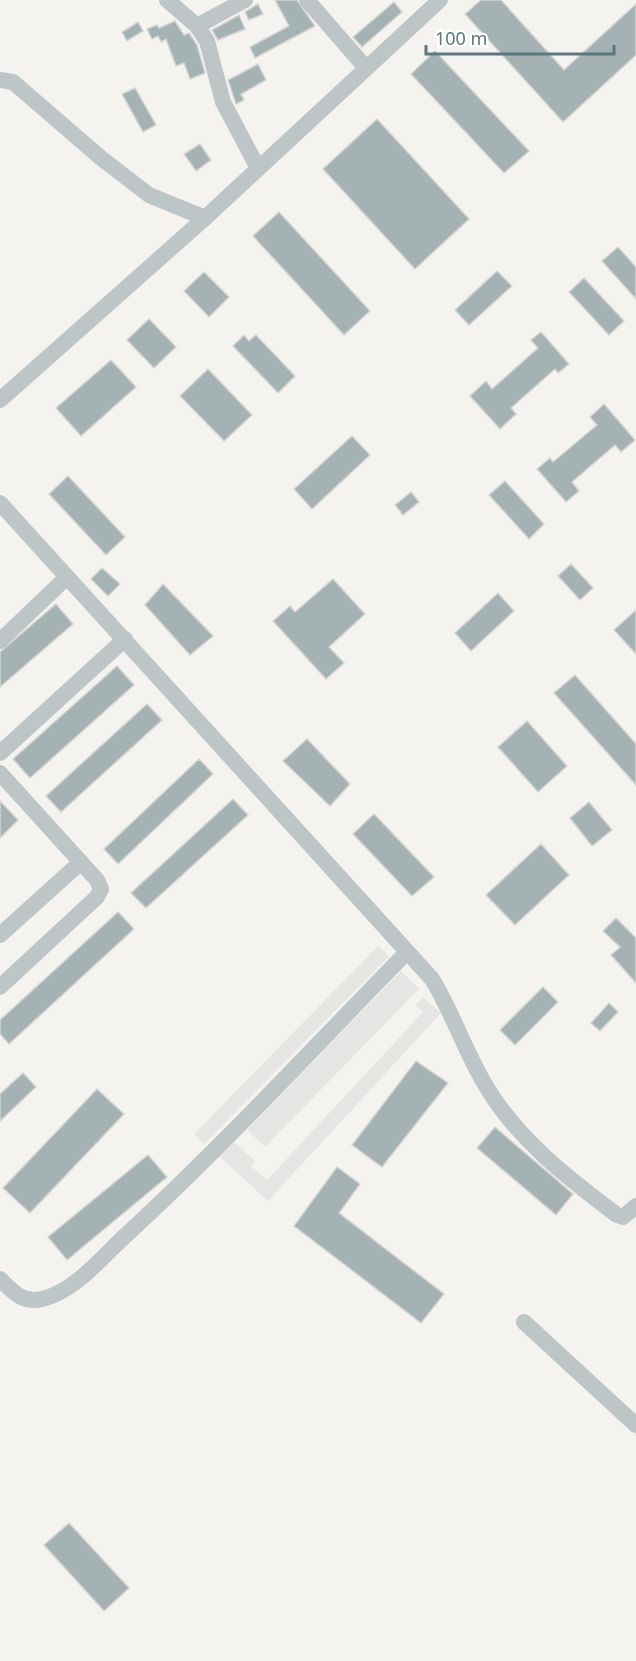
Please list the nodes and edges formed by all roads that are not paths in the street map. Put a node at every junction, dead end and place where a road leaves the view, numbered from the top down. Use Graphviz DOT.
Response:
graph roads {
  1 [pos="167,0"];
  2 [pos="245,0"];
  3 [pos="307,0"];
  4 [pos="440,0"];
  5 [pos="197,26"];
  6 [pos="366,69"];
  7 [pos="0,80"];
  8 [pos="258,168"];
  9 [pos="205,218"];
  10 [pos="0,400"];
  11 [pos="0,503"];
  12 [pos="68,577"];
  13 [pos="125,639"];
  14 [pos="0,641"];
  15 [pos="0,753"];
  16 [pos="0,773"];
  17 [pos="81,862"];
  18 [pos="0,935"];
  19 [pos="407,952"];
  20 [pos="0,987"];
  21 [pos="636,1206"];
  22 [pos="0,1278"];
  23 [pos="524,1322"];
  24 [pos="636,1425"];
  1 -- 5 [label="street"];
  2 -- 5 [label="street"];
  3 -- 6 [label="street"];
  4 -- 6 [label="street"];
  5 -- 8 [label="street"];
  6 -- 8 [label="street"];
  7 -- 9 [label="street"];
  8 -- 9 [label="street"];
  9 -- 10 [label="street"];
  11 -- 12 [label="street"];
  12 -- 13 [label="street"];
  12 -- 14 [label="street"];
  13 -- 15 [label="street"];
  13 -- 19 [label="street"];
  16 -- 17 [label="street"];
  17 -- 18 [label="street"];
  17 -- 20 [label="street"];
  19 -- 21 [label="street"];
  19 -- 22 [label="street"];
  23 -- 24 [label="street"];
}
